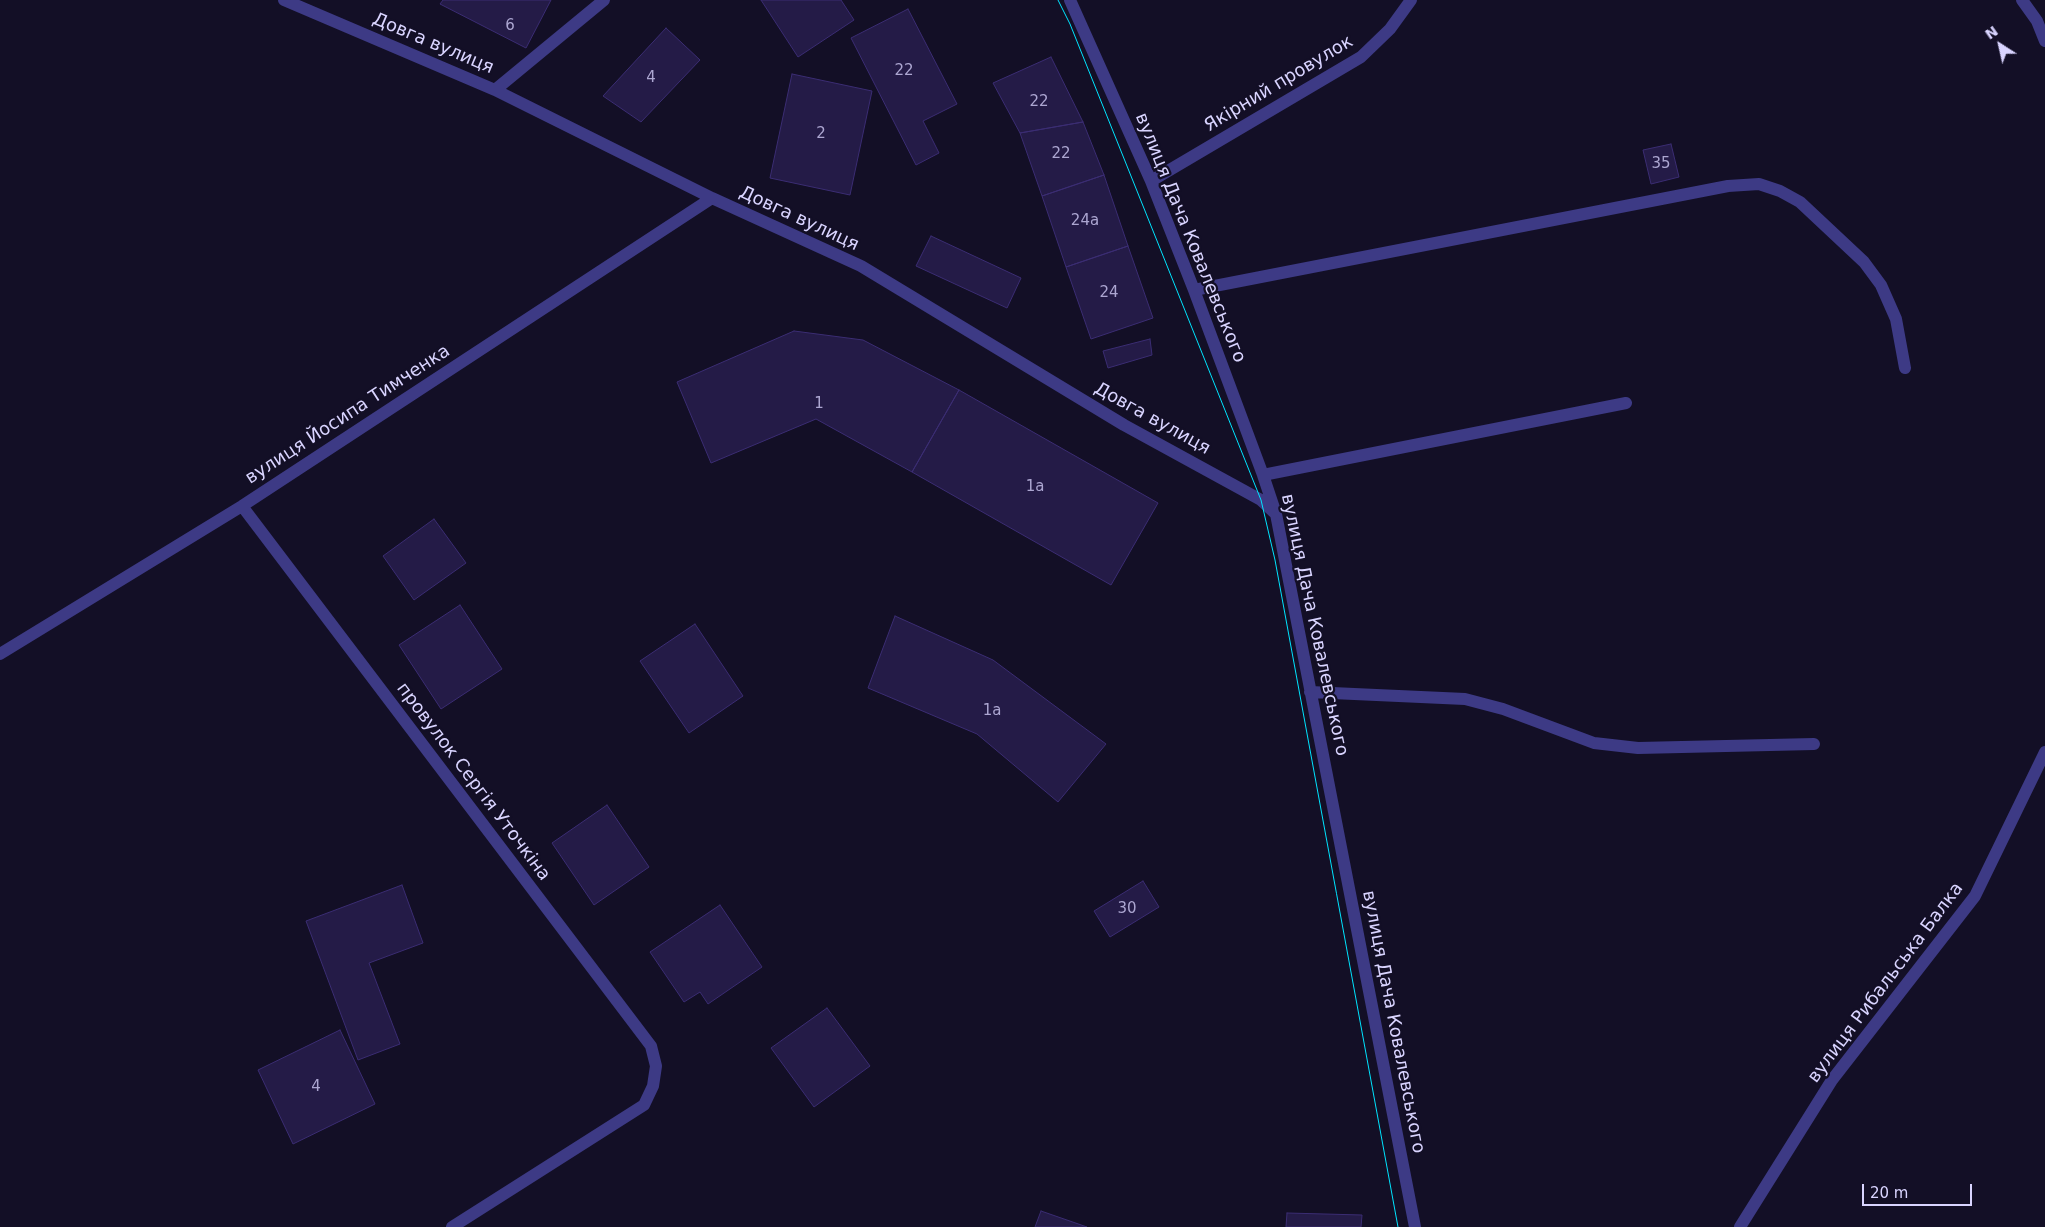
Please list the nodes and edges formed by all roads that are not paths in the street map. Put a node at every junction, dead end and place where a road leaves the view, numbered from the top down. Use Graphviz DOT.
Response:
graph roads {
  1 [pos="284,0"];
  2 [pos="604,0"];
  3 [pos="1070,0"];
  4 [pos="1411,0"];
  5 [pos="2022,0"];
  6 [pos="2045,41"];
  7 [pos="495,90"];
  8 [pos="1151,181"];
  9 [pos="712,198"];
  10 [pos="1194,290"];
  11 [pos="1905,368"];
  12 [pos="1626,403"];
  13 [pos="1264,475"];
  14 [pos="242,506"];
  15 [pos="1276,514"];
  16 [pos="0,654"];
  17 [pos="1310,692"];
  18 [pos="1814,744"];
  19 [pos="2045,752"];
  20 [pos="452,1227"];
  21 [pos="1415,1227"];
  22 [pos="1740,1227"];
  1 -- 7 [label="street, Довга вулиця"];
  2 -- 7 [label="street"];
  3 -- 8 [label="street, вулиця Дача Ковалевського"];
  4 -- 8 [label="street, Якірний провулок"];
  5 -- 6 [label="street"];
  7 -- 9 [label="street, Довга вулиця"];
  8 -- 10 [label="street, вулиця Дача Ковалевського"];
  9 -- 14 [label="street, вулиця Йосипа Тимченка"];
  9 -- 15 [label="street, Довга вулиця"];
  10 -- 11 [label="street"];
  10 -- 13 [label="street, вулиця Дача Ковалевського"];
  12 -- 13 [label="street"];
  13 -- 15 [label="street, вулиця Дача Ковалевського"];
  14 -- 16 [label="street, вулиця Йосипа Тимченка"];
  14 -- 20 [label="street, провулок Сергія Уточкіна"];
  15 -- 17 [label="street, вулиця Дача Ковалевського"];
  17 -- 18 [label="street"];
  17 -- 21 [label="street, вулиця Дача Ковалевського"];
  19 -- 22 [label="street, вулиця Рибальська Балка"];
}
